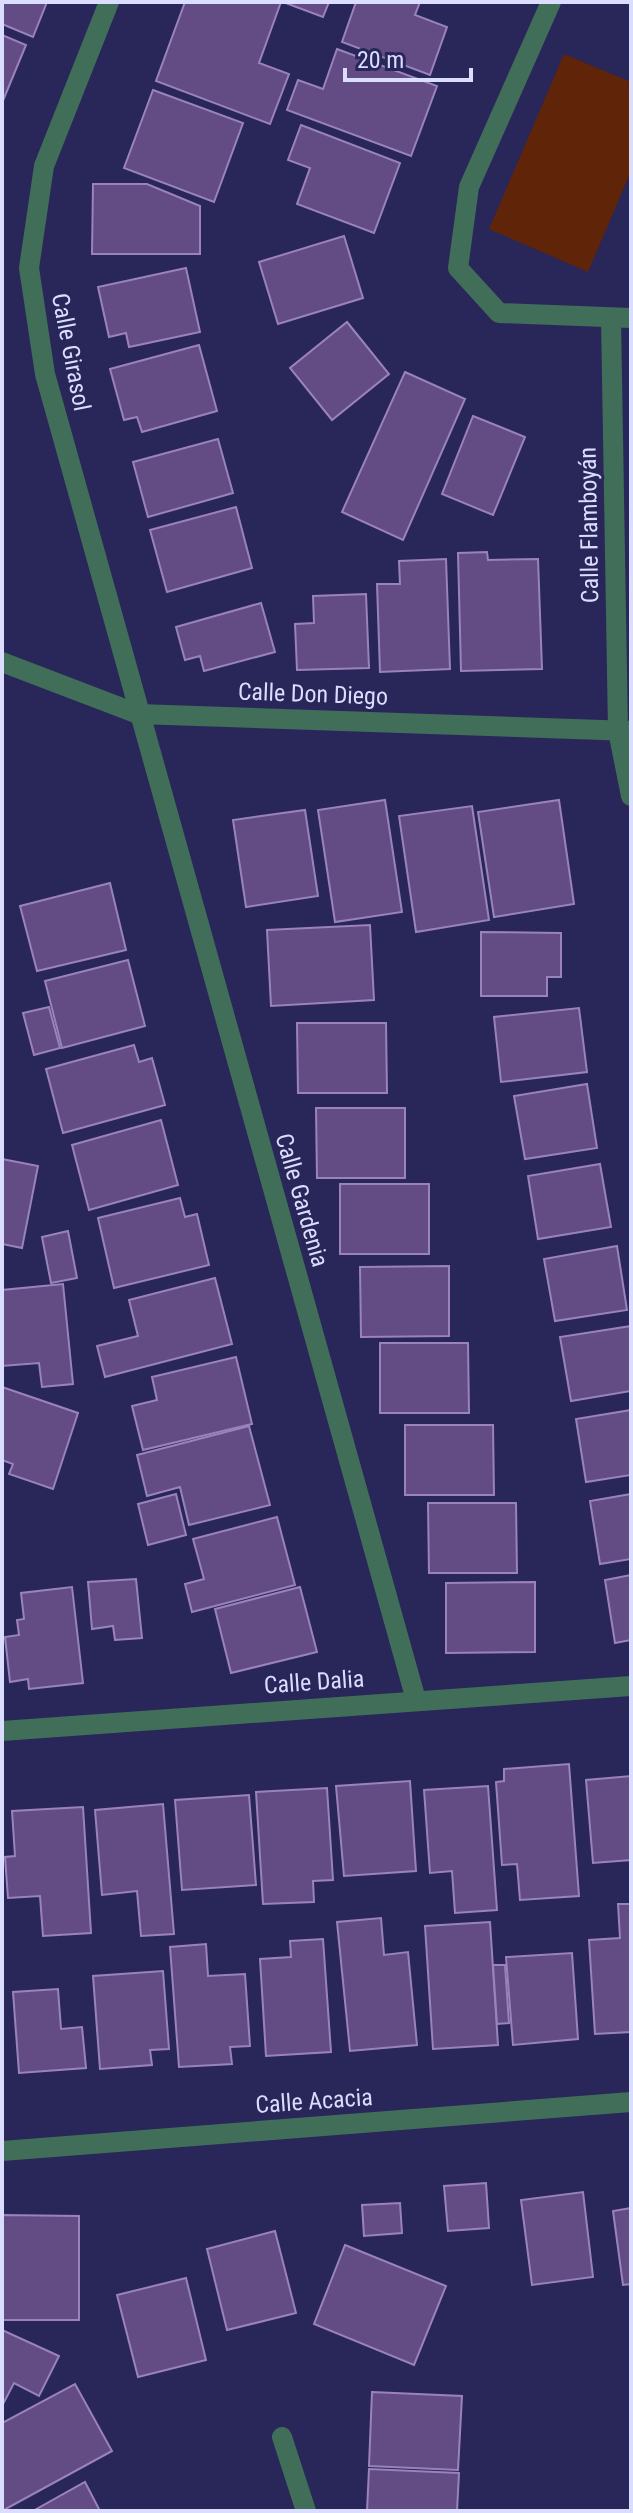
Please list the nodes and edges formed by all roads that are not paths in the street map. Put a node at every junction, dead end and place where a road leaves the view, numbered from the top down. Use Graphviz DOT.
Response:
graph roads {
  1 [pos="109,2"];
  2 [pos="551,2"];
  3 [pos="621,318"];
  4 [pos="2,662"];
  5 [pos="138,714"];
  6 [pos="625,731"];
  7 [pos="631,796"];
  8 [pos="631,1686"];
  9 [pos="416,1700"];
  10 [pos="2,1731"];
  11 [pos="631,2102"];
  12 [pos="2,2151"];
  13 [pos="282,2437"];
  14 [pos="306,2511"];
  1 -- 5 [label="street, Calle Girasol"];
  2 -- 3 [label="street, Calle Flamboyán"];
  3 -- 6 [label="street, Calle Flamboyán"];
  4 -- 5 [label="street, Calle Don Diego"];
  5 -- 6 [label="street, Calle Don Diego"];
  5 -- 9 [label="street, Calle Gardenia"];
  6 -- 7 [label="street, Calle Flamboyán"];
  8 -- 9 [label="street, Calle Dalia"];
  9 -- 10 [label="street, Calle Dalia"];
  11 -- 12 [label="street, Calle Acacia"];
  13 -- 14 [label="street"];
}
